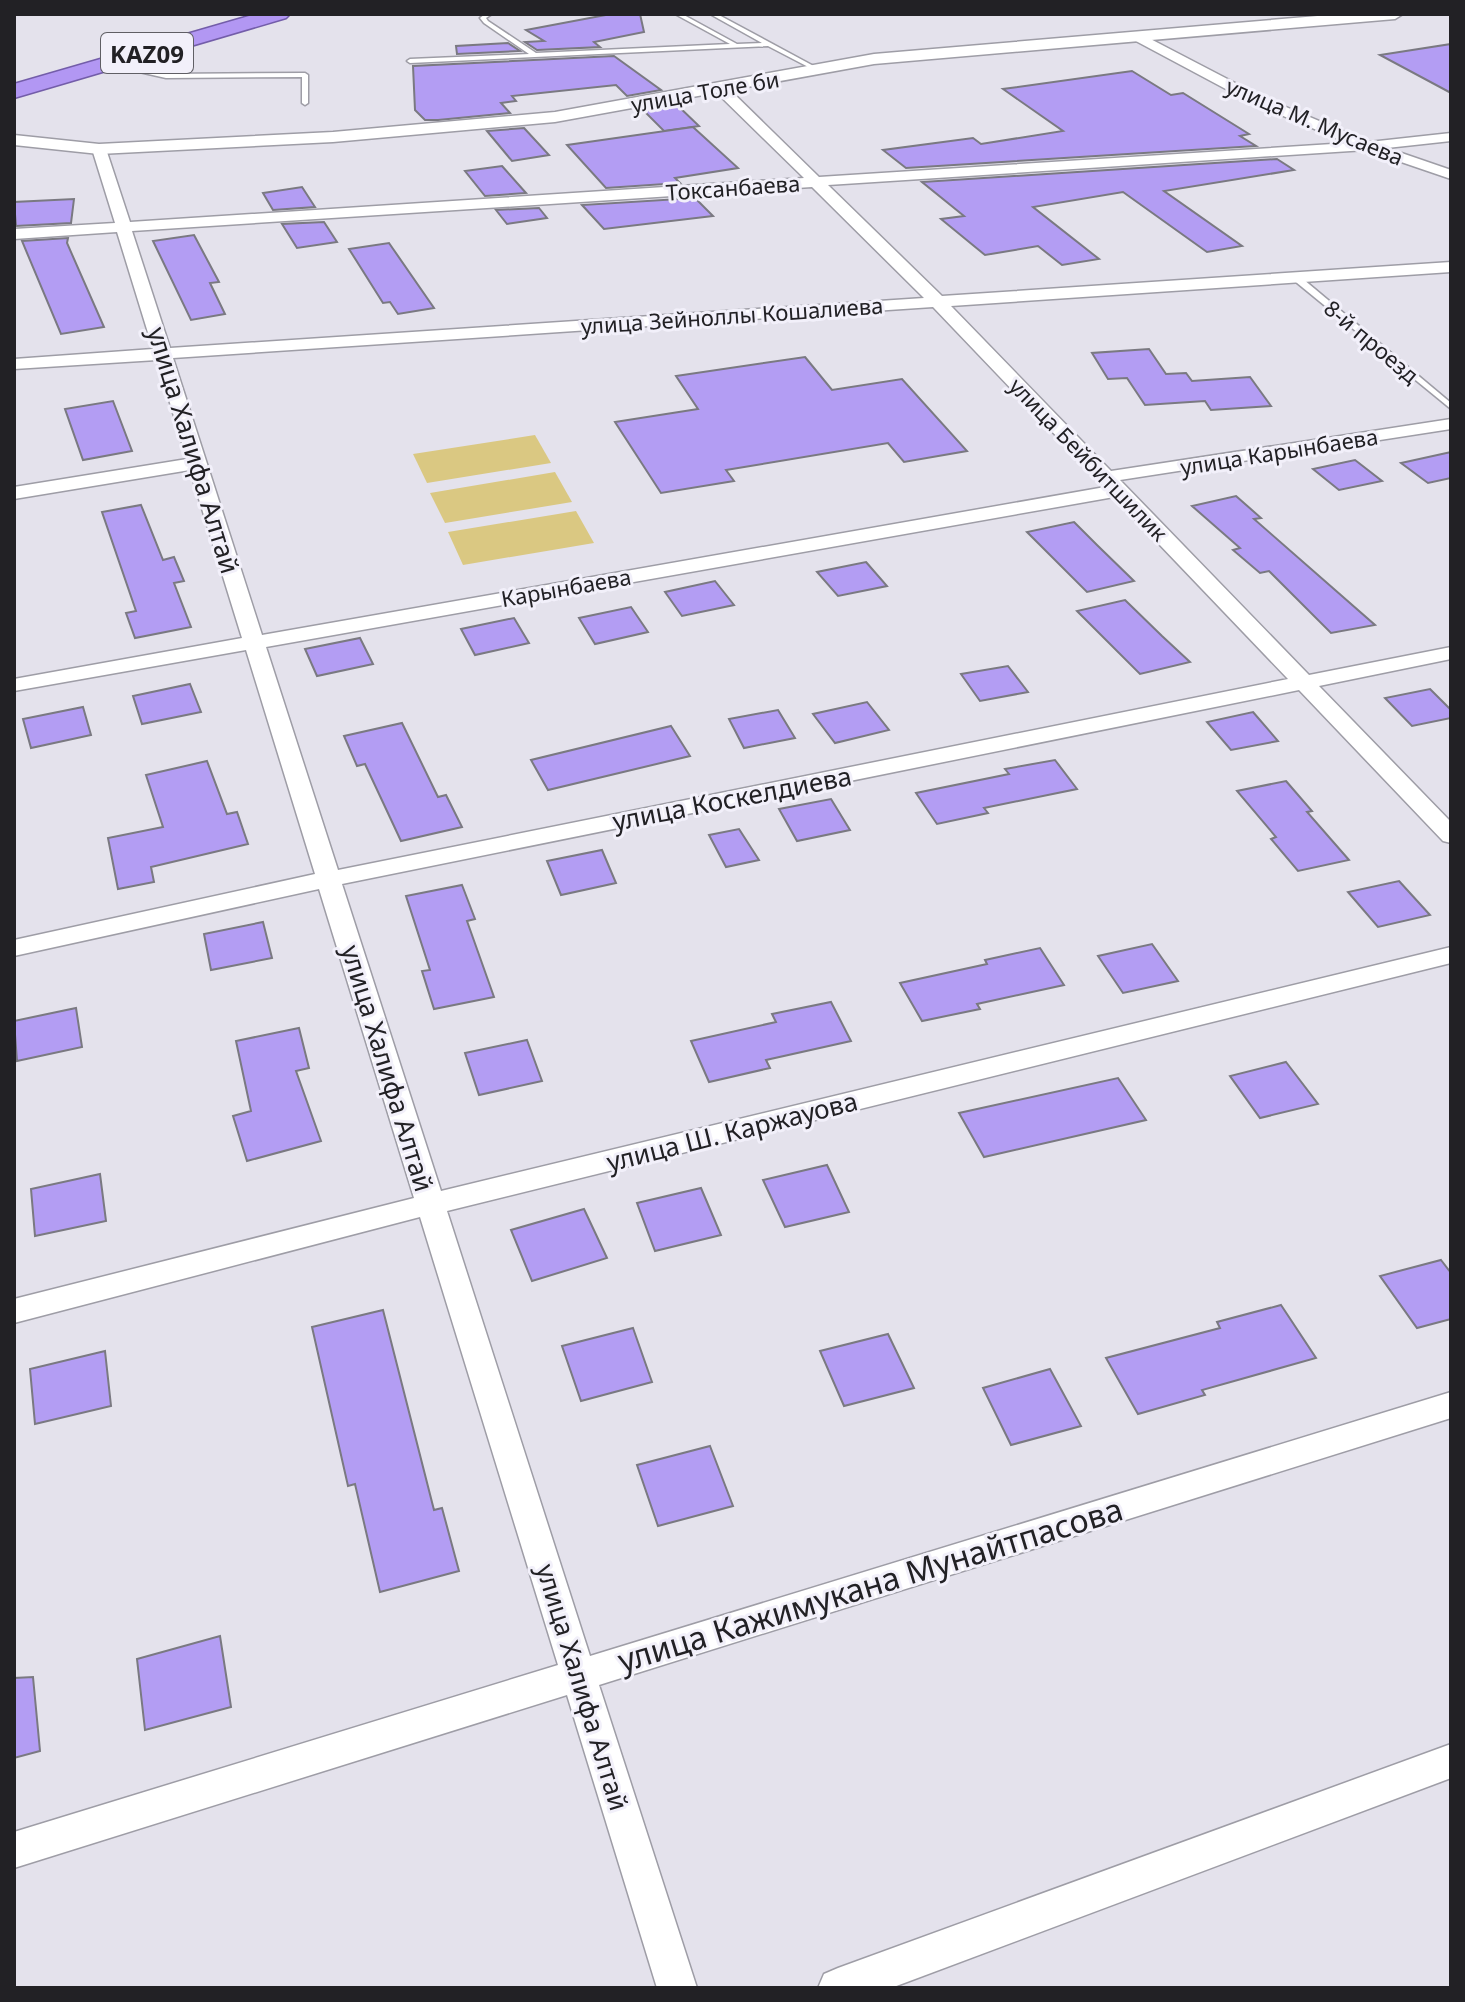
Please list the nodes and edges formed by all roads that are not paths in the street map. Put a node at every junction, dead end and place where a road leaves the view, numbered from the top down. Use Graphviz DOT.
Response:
graph roads {
  1 [pos="275,14"];
  2 [pos="489,14"];
  3 [pos="678,14"];
  4 [pos="713,14"];
  5 [pos="1395,14"];
  6 [pos="1336,16"];
  7 [pos="1139,37"];
  8 [pos="768,44"];
  9 [pos="737,45"];
  10 [pos="535,55"];
  11 [pos="410,61"];
  12 [pos="110,64"];
  13 [pos="818,70"];
  14 [pos="721,89"];
  15 [pos="14,91"];
  16 [pos="305,103"];
  17 [pos="1451,137"];
  18 [pos="14,140"];
  19 [pos="1367,146"];
  20 [pos="99,149"];
  21 [pos="1451,175"];
  22 [pos="815,181"];
  23 [pos="125,227"];
  24 [pos="14,234"];
  25 [pos="1451,267"];
  26 [pos="1294,276"];
  27 [pos="937,301"];
  28 [pos="164,354"];
  29 [pos="14,364"];
  30 [pos="1451,407"];
  31 [pos="1451,424"];
  32 [pos="198,463"];
  33 [pos="1112,484"];
  34 [pos="14,493"];
  35 [pos="254,642"];
  36 [pos="1451,653"];
  37 [pos="1305,683"];
  38 [pos="14,685"];
  39 [pos="1451,836"];
  40 [pos="329,879"];
  41 [pos="14,948"];
  42 [pos="1451,955"];
  43 [pos="431,1204"];
  44 [pos="14,1311"];
  45 [pos="1451,1405"];
  46 [pos="579,1673"];
  47 [pos="1451,1761"];
  48 [pos="14,1850"];
  49 [pos="677,1988"];
  50 [pos="838,1988"];
  1 -- 12 [label="highway, KAZ09"];
  2 -- 10 [label="lane"];
  3 -- 9 [label="lane"];
  4 -- 8 [label="lane"];
  5 -- 6 [label="street, улица Толе би"];
  6 -- 7 [label="street, улица Толе би"];
  7 -- 13 [label="street, улица Толе би"];
  7 -- 19 [label="street, улица М. Мусаева"];
  8 -- 9 [label="lane"];
  8 -- 13 [label="lane"];
  9 -- 10 [label="lane"];
  10 -- 11 [label="lane"];
  12 -- 15 [label="highway, KAZ09"];
  12 -- 16 [label="lane"];
  13 -- 14 [label="street, улица Толе би"];
  14 -- 20 [label="street, улица Толе би"];
  14 -- 22 [label="street, улица Бейбитшилик"];
  17 -- 19 [label="street, Токсанбаева"];
  18 -- 20 [label="street, улица Толе би"];
  19 -- 21 [label="street, улица М. Мусаева"];
  19 -- 22 [label="street, Токсанбаева"];
  20 -- 23 [label="street, улица Халифа Алтай"];
  22 -- 23 [label="street, Токсанбаева"];
  22 -- 27 [label="street, улица Бейбитшилик"];
  23 -- 24 [label="street, Токсанбаева"];
  23 -- 28 [label="street, улица Халифа Алтай"];
  25 -- 26 [label="street, улица Зейноллы Кошалиева"];
  26 -- 27 [label="street, улица Зейноллы Кошалиева"];
  26 -- 30 [label="lane, 8-й проезд"];
  27 -- 28 [label="street, улица Зейноллы Кошалиева"];
  27 -- 33 [label="street, улица Бейбитшилик"];
  28 -- 29 [label="street, улица Зейноллы Кошалиева"];
  28 -- 32 [label="street, улица Халифа Алтай"];
  31 -- 33 [label="street, улица Карынбаева"];
  32 -- 34 [label="street"];
  32 -- 35 [label="street, улица Халифа Алтай"];
  33 -- 35 [label="street, Карынбаева"];
  33 -- 37 [label="street, улица Бейбитшилик"];
  35 -- 38 [label="street, Карынбаева"];
  35 -- 40 [label="street, улица Халифа Алтай"];
  36 -- 37 [label="street, улица Коскелдиева"];
  37 -- 39 [label="street, улица Бейбитшилик"];
  37 -- 40 [label="street, улица Коскелдиева"];
  40 -- 41 [label="street, улица Коскелдиева"];
  40 -- 43 [label="street, улица Халифа Алтай"];
  42 -- 43 [label="street, улица Ш. Каржауова"];
  43 -- 44 [label="street, улица Ш. Каржауова"];
  43 -- 46 [label="street, улица Халифа Алтай"];
  45 -- 46 [label="street, улица Кажимукана Мунайтпасова"];
  46 -- 48 [label="street, улица Кажимукана Мунайтпасова"];
  46 -- 49 [label="street, улица Халифа Алтай"];
  47 -- 50 [label="street"];
}
